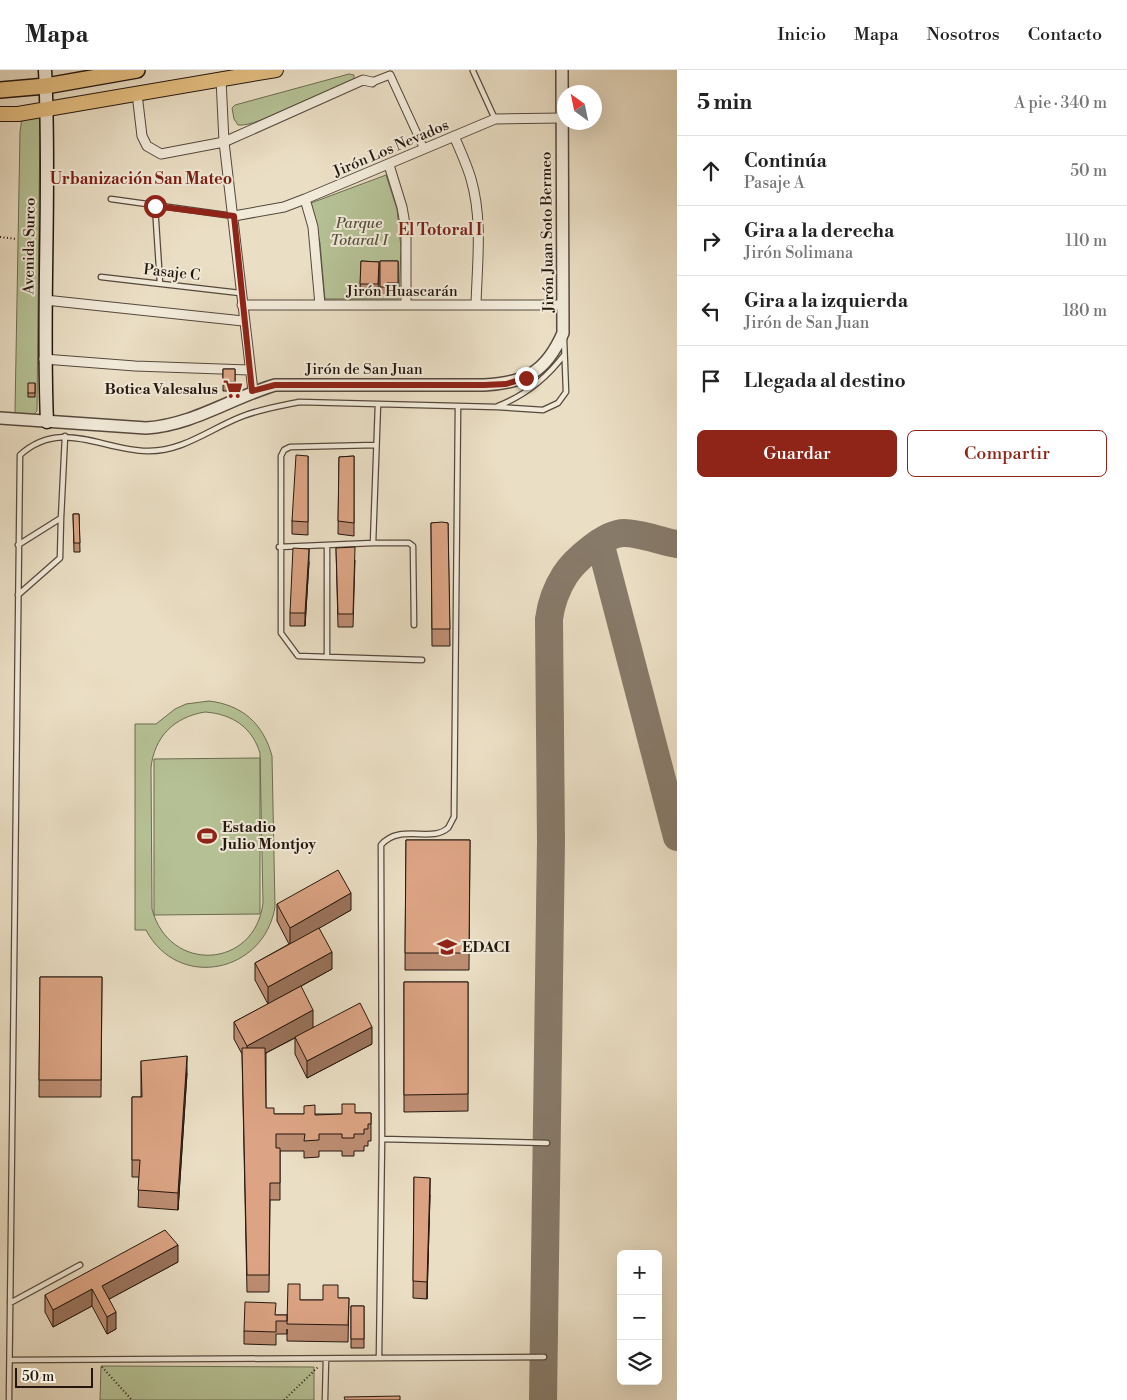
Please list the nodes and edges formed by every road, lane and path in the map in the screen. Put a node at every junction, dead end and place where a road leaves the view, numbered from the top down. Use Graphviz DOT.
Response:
graph roads {
  1 [pos="45,70"];
  2 [pos="136,70"];
  3 [pos="276,70"];
  4 [pos="473,70"];
  5 [pos="562,70"];
  6 [pos="221,79"];
  7 [pos="372,82"];
  8 [pos="562,85"];
  9 [pos="46,86"];
  10 [pos="0,90"];
  11 [pos="137,94"];
  12 [pos="47,109"];
  13 [pos="0,114"];
  14 [pos="557,118"];
  15 [pos="494,119"];
  16 [pos="561,130"];
  17 [pos="454,136"];
  18 [pos="224,142"];
  19 [pos="424,149"];
  20 [pos="389,165"];
  21 [pos="111,199"];
  22 [pos="305,199"];
  23 [pos="155,206"];
  24 [pos="234,216"];
  25 [pos="0,237"];
  26 [pos="17,239"];
  27 [pos="101,277"];
  28 [pos="160,284"];
  29 [pos="240,292"];
  30 [pos="45,300"];
  31 [pos="242,305"];
  32 [pos="320,305"];
  33 [pos="476,305"];
  34 [pos="563,305"];
  35 [pos="406,306"];
  36 [pos="243,320"];
  37 [pos="563,333"];
  38 [pos="564,355"];
  39 [pos="44,359"];
  40 [pos="249,370"];
  41 [pos="252,391"];
  42 [pos="378,404"];
  43 [pos="458,406"];
  44 [pos="497,407"];
  45 [pos="0,418"];
  46 [pos="47,422"];
  47 [pos="65,436"];
  48 [pos="376,445"];
  49 [pos="61,518"];
  50 [pos="373,543"];
  51 [pos="18,545"];
  52 [pos="326,545"];
  53 [pos="279,547"];
  54 [pos="18,595"];
  55 [pos="414,625"];
  56 [pos="326,657"];
  57 [pos="422,660"];
  58 [pos="382,1139"];
  59 [pos="546,1143"];
  60 [pos="80,1265"];
  61 [pos="10,1303"];
  62 [pos="544,1357"];
  63 [pos="379,1358"];
  64 [pos="326,1359"];
  65 [pos="10,1360"];
  66 [pos="95,1360"];
  67 [pos="9,1400"];
  68 [pos="132,1400"];
  69 [pos="284,1400"];
  70 [pos="325,1400"];
  1 -- 9 [label="main road, Avenida Surco"];
  2 -- 9 [label="highway"];
  3 -- 6 [label="main road"];
  4 -- 15 [label="lane"];
  5 -- 8 [label="street, Jirón Juan Soto Bermeo"];
  6 -- 11 [label="main road"];
  6 -- 18 [label="street"];
  7 -- 18 [label="street"];
  7 -- 19 [label="street"];
  9 -- 10 [label="highway"];
  9 -- 12 [label="main road, Avenida Surco"];
  11 -- 12 [label="main road"];
  11 -- 18 [label="street"];
  12 -- 13 [label="main road"];
  12 -- 30 [label="main road, Avenida Surco"];
  14 -- 15 [label="street, Jirón Los Nevados"];
  15 -- 17 [label="street, Jirón Los Nevados"];
  16 -- 34 [label="street, Jirón Juan Soto Bermeo"];
  17 -- 19 [label="street, Jirón Los Nevados"];
  17 -- 33 [label="street"];
  18 -- 24 [label="street"];
  19 -- 20 [label="street, Jirón Los Nevados"];
  20 -- 22 [label="street, Jirón Los Nevados"];
  20 -- 35 [label="street"];
  21 -- 23 [label="lane"];
  22 -- 24 [label="street, Jirón Los Nevados"];
  22 -- 32 [label="street"];
  23 -- 24 [label="lane"];
  23 -- 28 [label="lane"];
  24 -- 29 [label="street"];
  25 -- 26 [label="path"];
  27 -- 28 [label="lane, Pasaje C"];
  28 -- 29 [label="lane, Pasaje C"];
  29 -- 31 [label="street"];
  30 -- 36 [label="street"];
  30 -- 39 [label="main road, Avenida Surco"];
  31 -- 32 [label="street, Jirón Huascarán"];
  31 -- 36 [label="street"];
  32 -- 35 [label="street, Jirón Huascarán"];
  33 -- 34 [label="street, Jirón Huascarán"];
  33 -- 35 [label="street, Jirón Huascarán"];
  34 -- 37 [label="street, Jirón Juan Soto Bermeo"];
  36 -- 40 [label="street"];
  37 -- 38 [label="lane"];
  37 -- 41 [label="street, Jirón de San Juan"];
  38 -- 44 [label="lane"];
  38 -- 44 [label="lane"];
  39 -- 40 [label="street"];
  39 -- 46 [label="main road, Avenida Surco"];
  40 -- 41 [label="street"];
  41 -- 46 [label="street, Jirón de San Juan"];
  42 -- 43 [label="lane"];
  42 -- 47 [label="lane"];
  42 -- 48 [label="lane"];
  43 -- 44 [label="lane"];
  43 -- 58 [label="lane"];
  45 -- 46 [label="street, Jirón de San Juan"];
  47 -- 49 [label="lane"];
  47 -- 51 [label="lane"];
  48 -- 50 [label="lane"];
  48 -- 53 [label="lane"];
  49 -- 51 [label="lane"];
  49 -- 54 [label="lane"];
  50 -- 52 [label="lane"];
  50 -- 55 [label="lane"];
  51 -- 54 [label="lane"];
  52 -- 53 [label="lane"];
  52 -- 56 [label="lane"];
  53 -- 56 [label="lane"];
  54 -- 61 [label="lane"];
  56 -- 57 [label="lane"];
  58 -- 59 [label="lane"];
  58 -- 63 [label="lane"];
  60 -- 61 [label="lane"];
  61 -- 65 [label="lane"];
  62 -- 63 [label="lane"];
  63 -- 64 [label="lane"];
  64 -- 66 [label="lane"];
  64 -- 69 [label="path"];
  64 -- 70 [label="lane"];
  65 -- 66 [label="lane"];
  65 -- 67 [label="lane"];
  66 -- 68 [label="path"];
}
